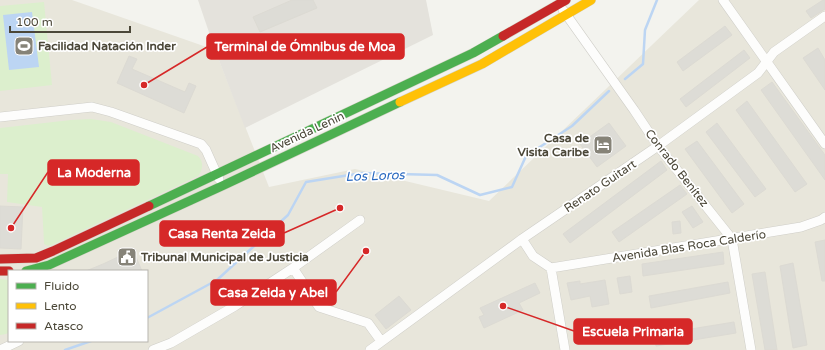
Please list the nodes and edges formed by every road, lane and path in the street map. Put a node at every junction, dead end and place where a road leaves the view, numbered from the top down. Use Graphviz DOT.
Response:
graph roads {
  1 [pos="591,0"];
  2 [pos="723,0"];
  3 [pos="562,2"];
  4 [pos="567,15"];
  5 [pos="825,16"];
  6 [pos="766,62"];
  7 [pos="0,117"];
  8 [pos="825,144"];
  9 [pos="658,146"];
  10 [pos="216,176"];
  11 [pos="222,186"];
  12 [pos="825,217"];
  13 [pos="360,220"];
  14 [pos="522,239"];
  15 [pos="732,239"];
  16 [pos="36,258"];
  17 [pos="0,259"];
  18 [pos="293,268"];
  19 [pos="551,268"];
  20 [pos="36,270"];
  21 [pos="381,341"];
  22 [pos="17,342"];
  23 [pos="173,346"];
  24 [pos="0,350"];
  25 [pos="153,350"];
  26 [pos="370,350"];
  27 [pos="565,350"];
  28 [pos="751,350"];
  1 -- 4 [label="main road, Avenida Lenin"];
  2 -- 6 [label="street"];
  3 -- 4 [label="street, Conrado Benítez"];
  3 -- 10 [label="main road, Avenida Lenin"];
  4 -- 9 [label="street, Conrado Benítez"];
  4 -- 11 [label="main road, Avenida Lenin"];
  5 -- 6 [label="street, Renato Guitart"];
  6 -- 8 [label="street"];
  6 -- 9 [label="street, Renato Guitart"];
  7 -- 10 [label="street"];
  9 -- 14 [label="street, Renato Guitart"];
  9 -- 15 [label="street, Conrado Benítez"];
  10 -- 11 [label="street"];
  10 -- 16 [label="main road, Avenida Lenin"];
  11 -- 20 [label="main road, Avenida Lenin"];
  12 -- 15 [label="street, Avenida Blas Roca Calderío"];
  13 -- 18 [label="street"];
  14 -- 19 [label="street"];
  14 -- 21 [label="street, Renato Guitart"];
  15 -- 19 [label="street, Avenida Blas Roca Calderío"];
  15 -- 28 [label="street, Conrado Benítez"];
  16 -- 17 [label="main road, Avenida Lenin"];
  16 -- 20 [label="street"];
  18 -- 21 [label="street"];
  18 -- 23 [label="street"];
  19 -- 27 [label="street"];
  21 -- 26 [label="street, Renato Guitart"];
  22 -- 24 [label="street"];
  23 -- 25 [label="street"];
}
